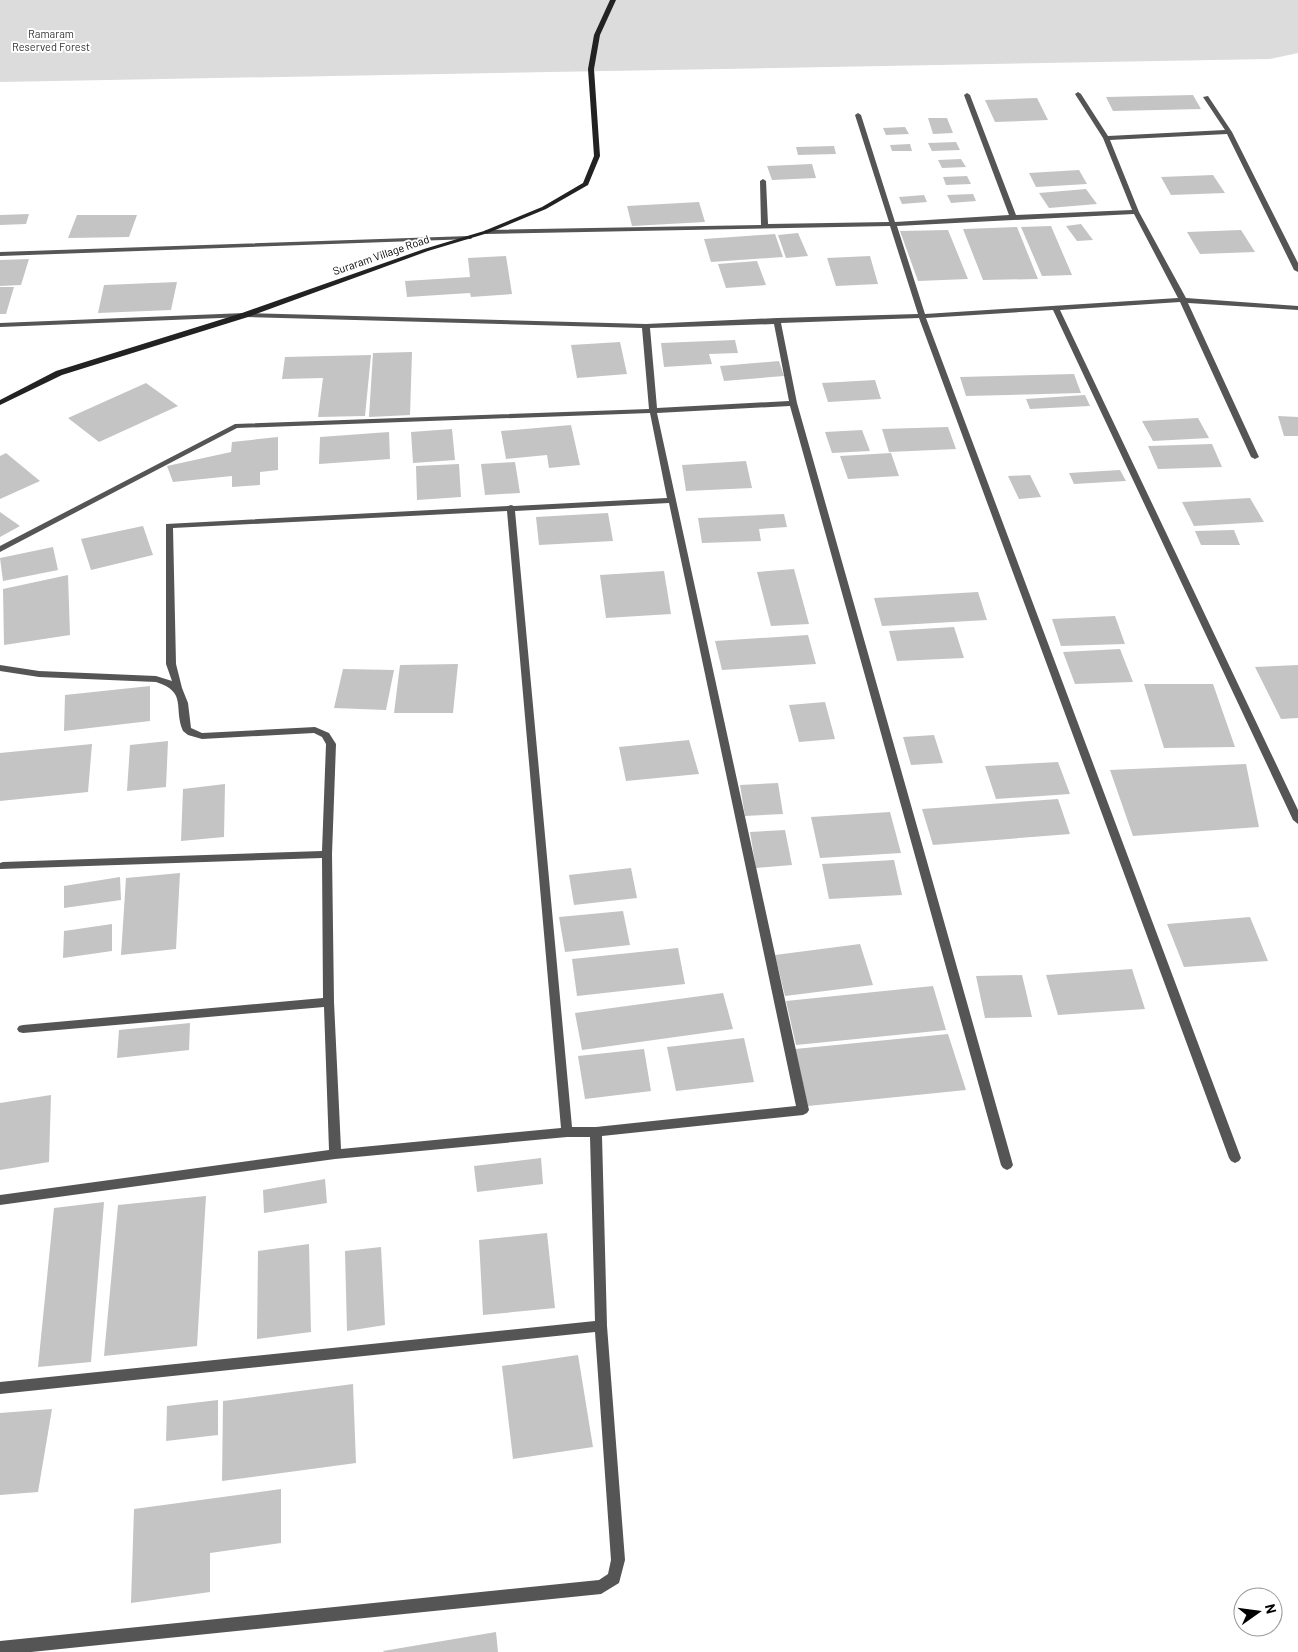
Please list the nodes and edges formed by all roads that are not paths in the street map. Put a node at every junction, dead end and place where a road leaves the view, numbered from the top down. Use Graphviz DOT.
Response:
graph roads {
  1 [pos="614,0"];
  2 [pos="1078,94"];
  3 [pos="967,95"];
  4 [pos="1206,97"];
  5 [pos="858,115"];
  6 [pos="1229,132"];
  7 [pos="1106,138"];
  8 [pos="763,181"];
  9 [pos="1136,212"];
  10 [pos="1013,216"];
  11 [pos="894,224"];
  12 [pos="765,227"];
  13 [pos="486,232"];
  14 [pos="469,238"];
  15 [pos="0,254"];
  16 [pos="1298,270"];
  17 [pos="1183,300"];
  18 [pos="1056,308"];
  19 [pos="1298,308"];
  20 [pos="245,315"];
  21 [pos="922,316"];
  22 [pos="777,320"];
  23 [pos="0,325"];
  24 [pos="646,326"];
  25 [pos="0,403"];
  26 [pos="793,403"];
  27 [pos="653,411"];
  28 [pos="1254,457"];
  29 [pos="672,500"];
  30 [pos="511,507"];
  31 [pos="0,549"];
  32 [pos="0,668"];
  33 [pos="178,687"];
  34 [pos="1298,820"];
  35 [pos="327,854"];
  36 [pos="3,866"];
  37 [pos="329,1002"];
  38 [pos="23,1029"];
  39 [pos="568,1132"];
  40 [pos="596,1132"];
  41 [pos="334,1154"];
  42 [pos="1235,1158"];
  43 [pos="1007,1165"];
  44 [pos="0,1200"];
  45 [pos="601,1326"];
  46 [pos="0,1388"];
  47 [pos="0,1648"];
  1 -- 13 [label="main road, Suraram Village Road"];
  2 -- 7 [label="street"];
  3 -- 10 [label="street"];
  4 -- 6 [label="street"];
  5 -- 11 [label="street"];
  6 -- 7 [label="street"];
  6 -- 16 [label="street"];
  7 -- 9 [label="street"];
  8 -- 12 [label="street"];
  9 -- 10 [label="street"];
  9 -- 17 [label="street"];
  10 -- 11 [label="street"];
  11 -- 12 [label="street"];
  11 -- 21 [label="street"];
  12 -- 13 [label="street"];
  13 -- 14 [label="main road, Suraram Village Road"];
  14 -- 15 [label="street"];
  14 -- 20 [label="main road, Suraram Village Road"];
  17 -- 18 [label="street"];
  17 -- 19 [label="street"];
  17 -- 28 [label="street"];
  18 -- 21 [label="street"];
  18 -- 34 [label="street"];
  20 -- 23 [label="street"];
  20 -- 24 [label="street"];
  20 -- 25 [label="main road, Suraram Village Road"];
  21 -- 22 [label="street"];
  21 -- 42 [label="street"];
  22 -- 24 [label="street"];
  22 -- 26 [label="street"];
  24 -- 27 [label="street"];
  26 -- 27 [label="street"];
  26 -- 43 [label="street"];
  27 -- 29 [label="street"];
  27 -- 31 [label="street"];
  29 -- 30 [label="street"];
  29 -- 40 [label="street"];
  30 -- 33 [label="street"];
  30 -- 39 [label="street"];
  32 -- 33 [label="street"];
  33 -- 35 [label="street"];
  35 -- 36 [label="street"];
  35 -- 37 [label="street"];
  37 -- 38 [label="street"];
  37 -- 41 [label="street"];
  39 -- 40 [label="street"];
  39 -- 41 [label="street"];
  40 -- 45 [label="street"];
  41 -- 44 [label="street"];
  45 -- 46 [label="street"];
  45 -- 47 [label="street"];
}
